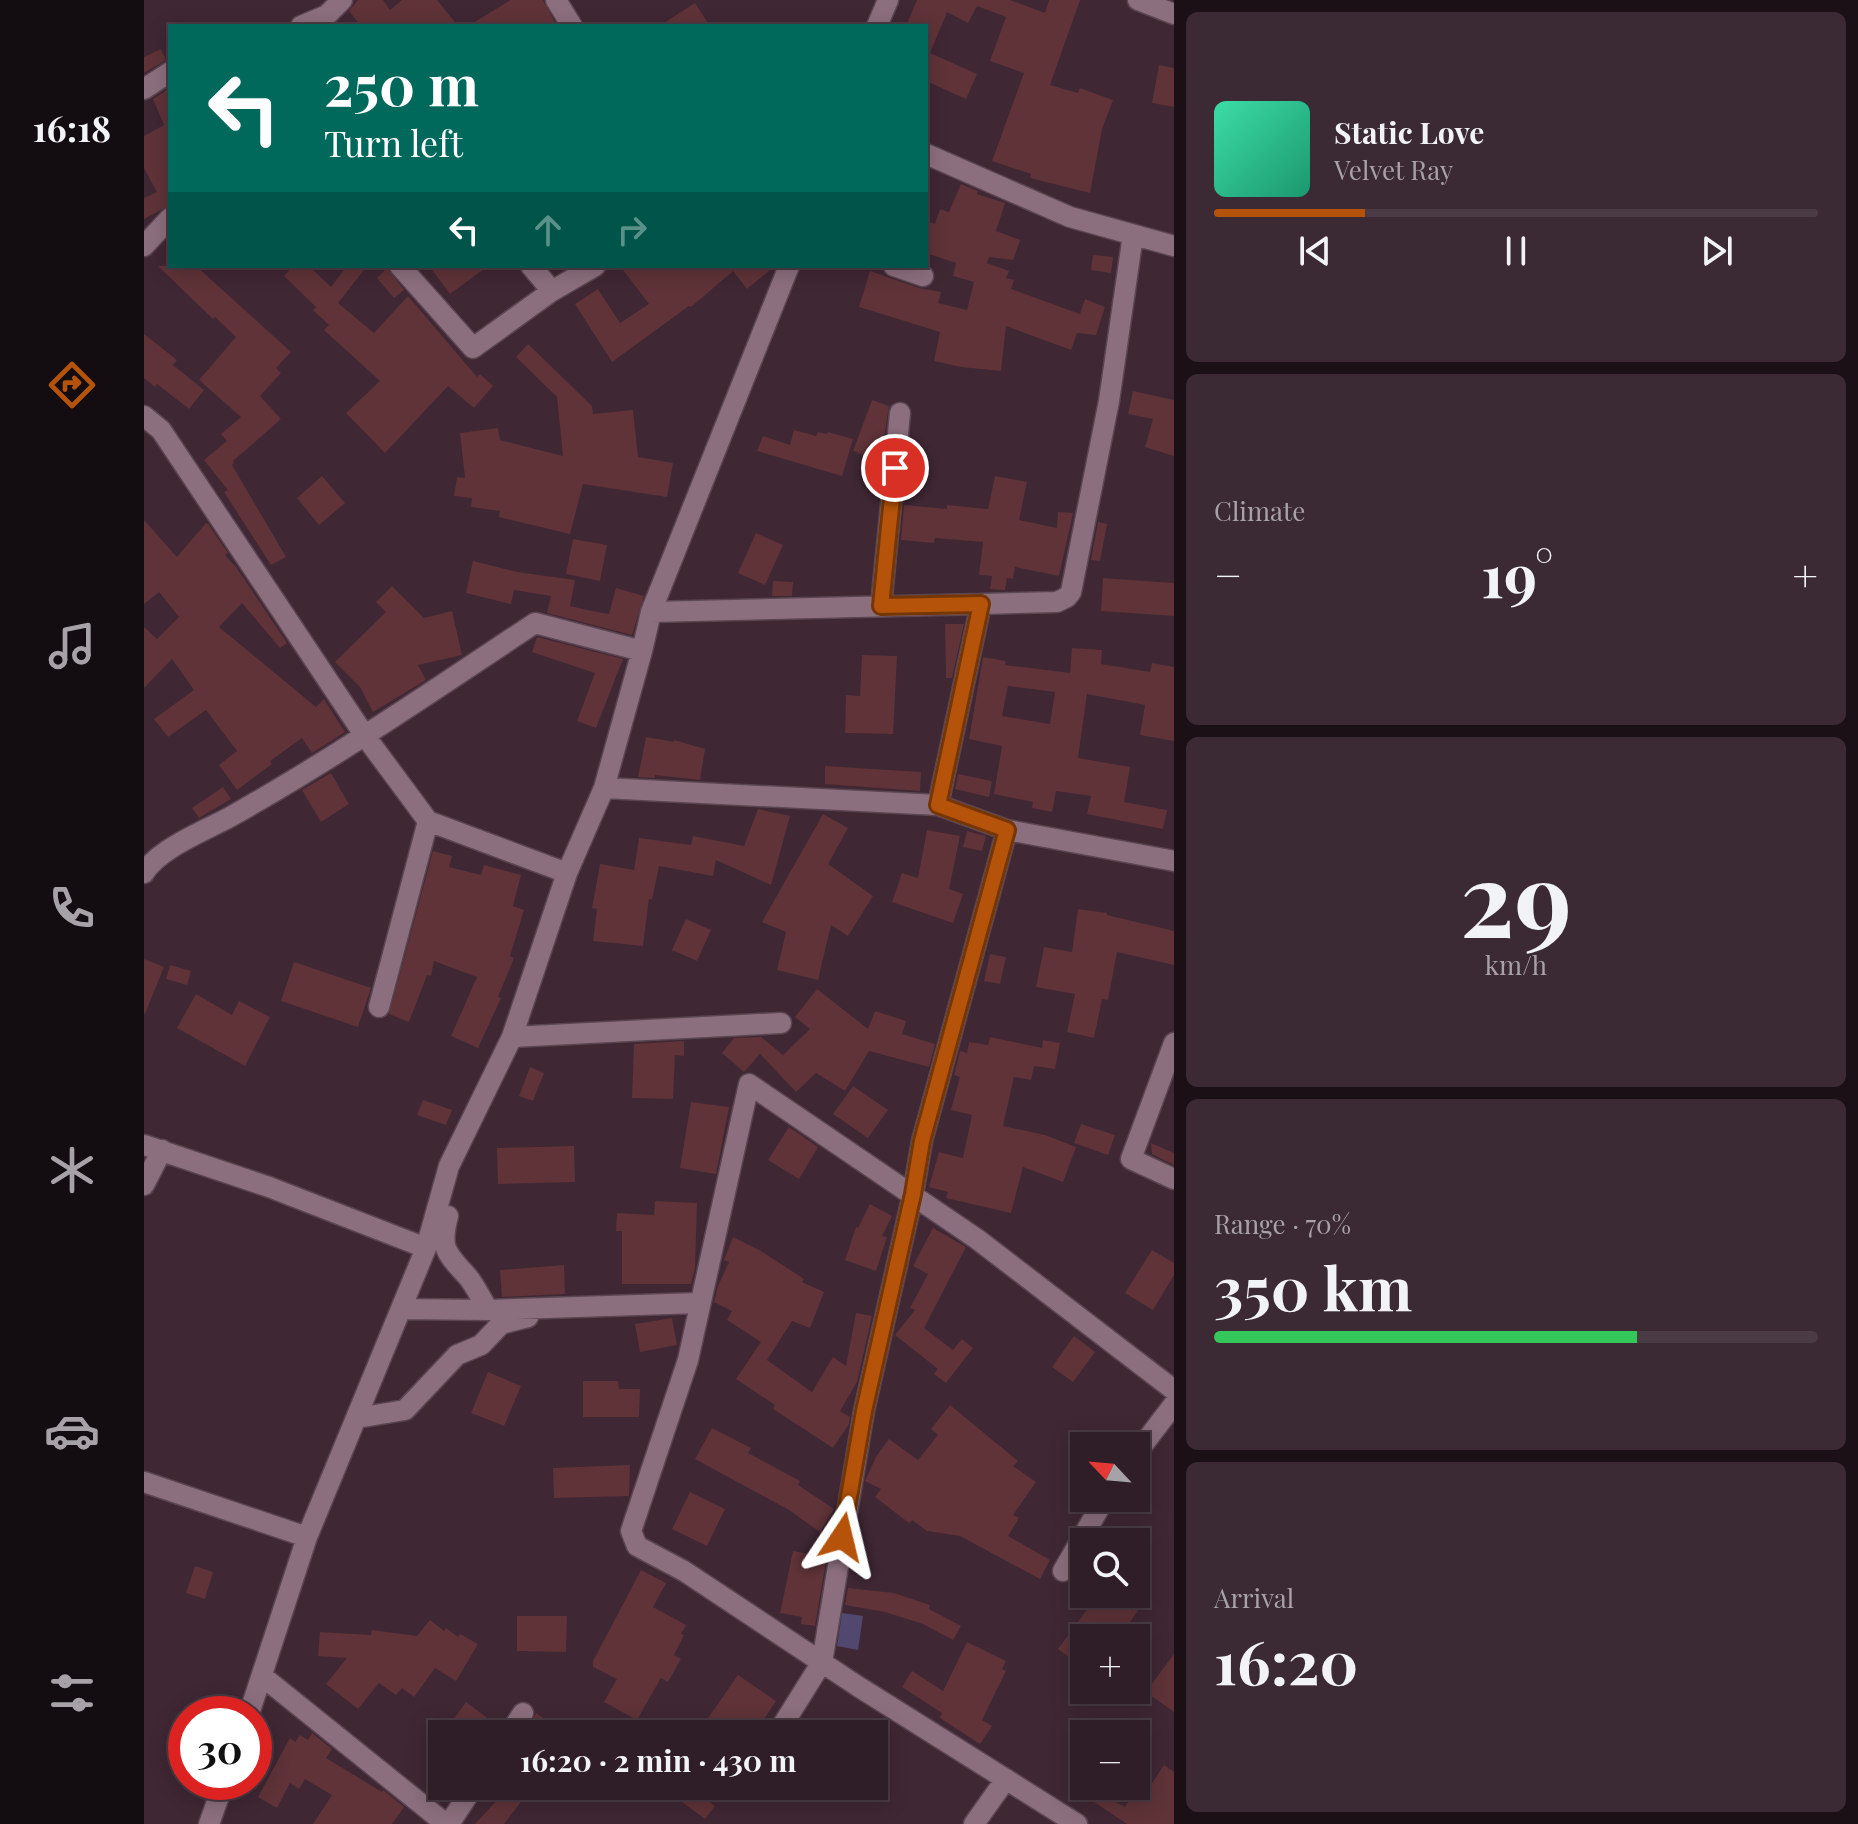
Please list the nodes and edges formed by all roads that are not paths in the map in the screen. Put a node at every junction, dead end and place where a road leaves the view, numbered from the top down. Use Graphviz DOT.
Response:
graph roads {
  1 [pos="342,0"];
  2 [pos="556,0"];
  3 [pos="888,0"];
  4 [pos="1138,0"];
  5 [pos="1174,14"];
  6 [pos="330,20"];
  7 [pos="571,24"];
  8 [pos="878,24"];
  9 [pos="168,73"];
  10 [pos="144,89"];
  11 [pos="928,155"];
  12 [pos="168,220"];
  13 [pos="1133,235"];
  14 [pos="144,246"];
  15 [pos="1174,246"];
  16 [pos="402,268"];
  17 [pos="533,268"];
  18 [pos="592,268"];
  19 [pos="788,268"];
  20 [pos="900,268"];
  21 [pos="923,276"];
  22 [pos="552,291"];
  23 [pos="900,413"];
  24 [pos="144,416"];
  25 [pos="981,604"];
  26 [pos="881,606"];
  27 [pos="651,612"];
  28 [pos="642,651"];
  29 [pos="365,736"];
  30 [pos="604,788"];
  31 [pos="938,805"];
  32 [pos="428,821"];
  33 [pos="1007,830"];
  34 [pos="1174,861"];
  35 [pos="144,873"];
  36 [pos="567,873"];
  37 [pos="379,1007"];
  38 [pos="781,1023"];
  39 [pos="512,1037"];
  40 [pos="1174,1043"];
  41 [pos="153,1148"];
  42 [pos="449,1166"];
  43 [pos="1174,1179"];
  44 [pos="144,1185"];
  45 [pos="913,1194"];
  46 [pos="426,1248"];
  47 [pos="699,1303"];
  48 [pos="559,1308"];
  49 [pos="402,1309"];
  50 [pos="488,1310"];
  51 [pos="1174,1390"];
  52 [pos="1174,1404"];
  53 [pos="357,1418"];
  54 [pos="1150,1436"];
  55 [pos="144,1482"];
  56 [pos="1097,1512"];
  57 [pos="307,1537"];
  58 [pos="1063,1571"];
  59 [pos="822,1662"];
  60 [pos="262,1676"];
  61 [pos="255,1696"];
  62 [pos="523,1713"];
  63 [pos="518,1720"];
  64 [pos="786,1720"];
  65 [pos="1006,1779"];
  66 [pos="218,1800"];
  67 [pos="464,1800"];
  68 [pos="209,1824"];
  69 [pos="447,1824"];
  70 [pos="974,1824"];
  71 [pos="1077,1824"];
  1 -- 6 [label="street"];
  2 -- 7 [label="street"];
  3 -- 8 [label="street"];
  4 -- 5 [label="street"];
  9 -- 10 [label="street"];
  11 -- 13 [label="street"];
  12 -- 14 [label="street"];
  13 -- 15 [label="street"];
  13 -- 25 [label="street"];
  16 -- 22 [label="street"];
  17 -- 22 [label="street"];
  18 -- 22 [label="street"];
  19 -- 27 [label="street"];
  20 -- 21 [label="street"];
  23 -- 26 [label="street"];
  24 -- 29 [label="street"];
  25 -- 26 [label="street"];
  25 -- 31 [label="street"];
  26 -- 27 [label="street"];
  27 -- 28 [label="street"];
  28 -- 29 [label="street"];
  28 -- 30 [label="street"];
  29 -- 32 [label="street"];
  29 -- 35 [label="street"];
  30 -- 31 [label="street"];
  30 -- 36 [label="street"];
  31 -- 33 [label="street"];
  32 -- 36 [label="street"];
  32 -- 37 [label="street"];
  33 -- 34 [label="street"];
  33 -- 45 [label="street"];
  36 -- 39 [label="street"];
  38 -- 39 [label="street"];
  39 -- 42 [label="street"];
  40 -- 43 [label="street"];
  41 -- 44 [label="street"];
  41 -- 46 [label="street"];
  42 -- 46 [label="street"];
  42 -- 50 [label="street"];
  45 -- 47 [label="street"];
  45 -- 51 [label="street"];
  45 -- 59 [label="street"];
  46 -- 49 [label="street"];
  47 -- 48 [label="street"];
  47 -- 59 [label="street"];
  48 -- 50 [label="street"];
  48 -- 53 [label="street"];
  49 -- 50 [label="street"];
  49 -- 53 [label="street"];
  52 -- 54 [label="street"];
  53 -- 57 [label="street"];
  55 -- 57 [label="street"];
  56 -- 58 [label="street"];
  57 -- 60 [label="street"];
  59 -- 64 [label="street"];
  59 -- 65 [label="street"];
  60 -- 61 [label="street"];
  60 -- 69 [label="street"];
  62 -- 63 [label="street"];
  65 -- 70 [label="street"];
  65 -- 71 [label="street"];
  66 -- 68 [label="street"];
  67 -- 69 [label="street"];
}
